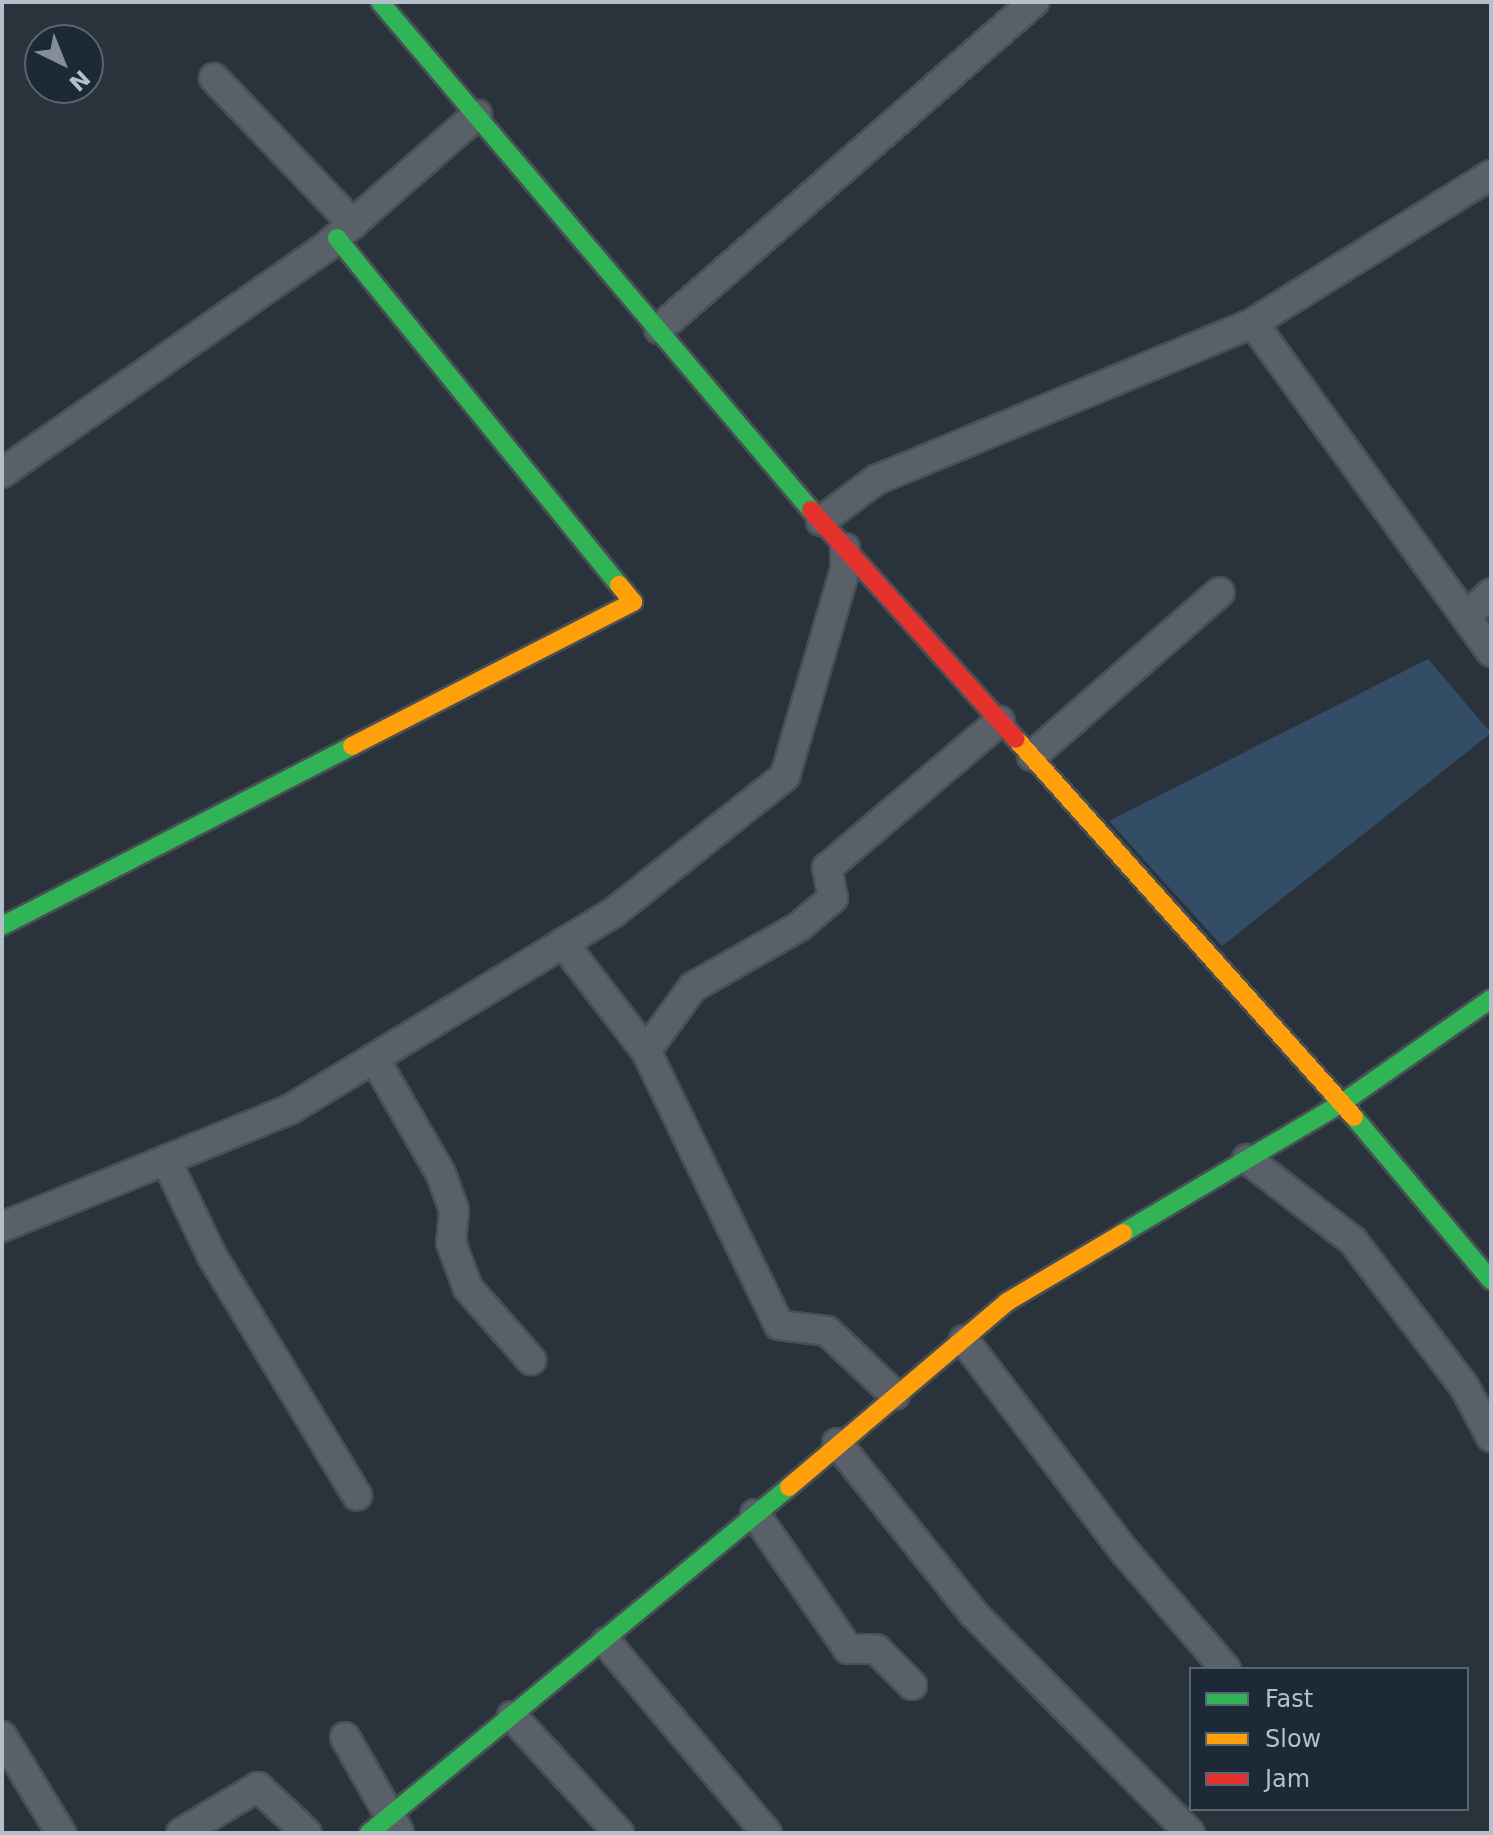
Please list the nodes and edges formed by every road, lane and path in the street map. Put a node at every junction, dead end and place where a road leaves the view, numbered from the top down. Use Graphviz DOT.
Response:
graph roads {
  1 [pos="380,2"];
  2 [pos="1034,2"];
  3 [pos="214,78"];
  4 [pos="477,115"];
  5 [pos="1491,175"];
  6 [pos="345,231"];
  7 [pos="1253,323"];
  8 [pos="659,329"];
  9 [pos="2,473"];
  10 [pos="821,521"];
  11 [pos="845,548"];
  12 [pos="1220,592"];
  13 [pos="1491,594"];
  14 [pos="1467,616"];
  15 [pos="1491,652"];
  16 [pos="1000,721"];
  17 [pos="1032,756"];
  18 [pos="2,926"];
  19 [pos="563,943"];
  20 [pos="1488,1006"];
  21 [pos="646,1051"];
  22 [pos="374,1058"];
  23 [pos="1342,1103"];
  24 [pos="1247,1159"];
  25 [pos="166,1160"];
  26 [pos="2,1227"];
  27 [pos="1491,1280"];
  28 [pos="964,1340"];
  29 [pos="531,1360"];
  30 [pos="895,1395"];
  31 [pos="1491,1437"];
  32 [pos="837,1443"];
  33 [pos="357,1495"];
  34 [pos="755,1514"];
  35 [pos="606,1642"];
  36 [pos="1224,1667"];
  37 [pos="912,1685"];
  38 [pos="512,1716"];
  39 [pos="2,1736"];
  40 [pos="345,1737"];
  41 [pos="385,1828"];
  42 [pos="61,1833"];
  43 [pos="181,1833"];
  44 [pos="307,1833"];
  45 [pos="619,1833"];
  46 [pos="767,1833"];
  47 [pos="1190,1833"];
  1 -- 4 [label="street"];
  2 -- 8 [label="street"];
  3 -- 6 [label="street"];
  4 -- 6 [label="street"];
  4 -- 8 [label="street"];
  5 -- 7 [label="street"];
  6 -- 9 [label="street"];
  6 -- 18 [label="street"];
  7 -- 10 [label="street"];
  7 -- 14 [label="street"];
  8 -- 10 [label="street"];
  10 -- 11 [label="street"];
  11 -- 16 [label="street"];
  11 -- 19 [label="street"];
  12 -- 17 [label="street"];
  13 -- 14 [label="street"];
  14 -- 15 [label="street"];
  16 -- 17 [label="street"];
  16 -- 21 [label="street"];
  17 -- 23 [label="street"];
  19 -- 21 [label="street"];
  19 -- 22 [label="street"];
  20 -- 23 [label="street"];
  21 -- 30 [label="street"];
  22 -- 25 [label="street"];
  22 -- 29 [label="street"];
  23 -- 24 [label="street"];
  23 -- 27 [label="street"];
  24 -- 28 [label="street"];
  24 -- 31 [label="street"];
  25 -- 26 [label="street"];
  25 -- 33 [label="street"];
  28 -- 30 [label="street"];
  28 -- 36 [label="street"];
  30 -- 32 [label="street"];
  32 -- 34 [label="street"];
  32 -- 47 [label="street"];
  34 -- 35 [label="street"];
  34 -- 37 [label="street"];
  35 -- 38 [label="street"];
  35 -- 46 [label="street"];
  38 -- 41 [label="street"];
  38 -- 45 [label="street"];
  39 -- 42 [label="street"];
  40 -- 41 [label="street"];
  43 -- 44 [label="street"];
}
